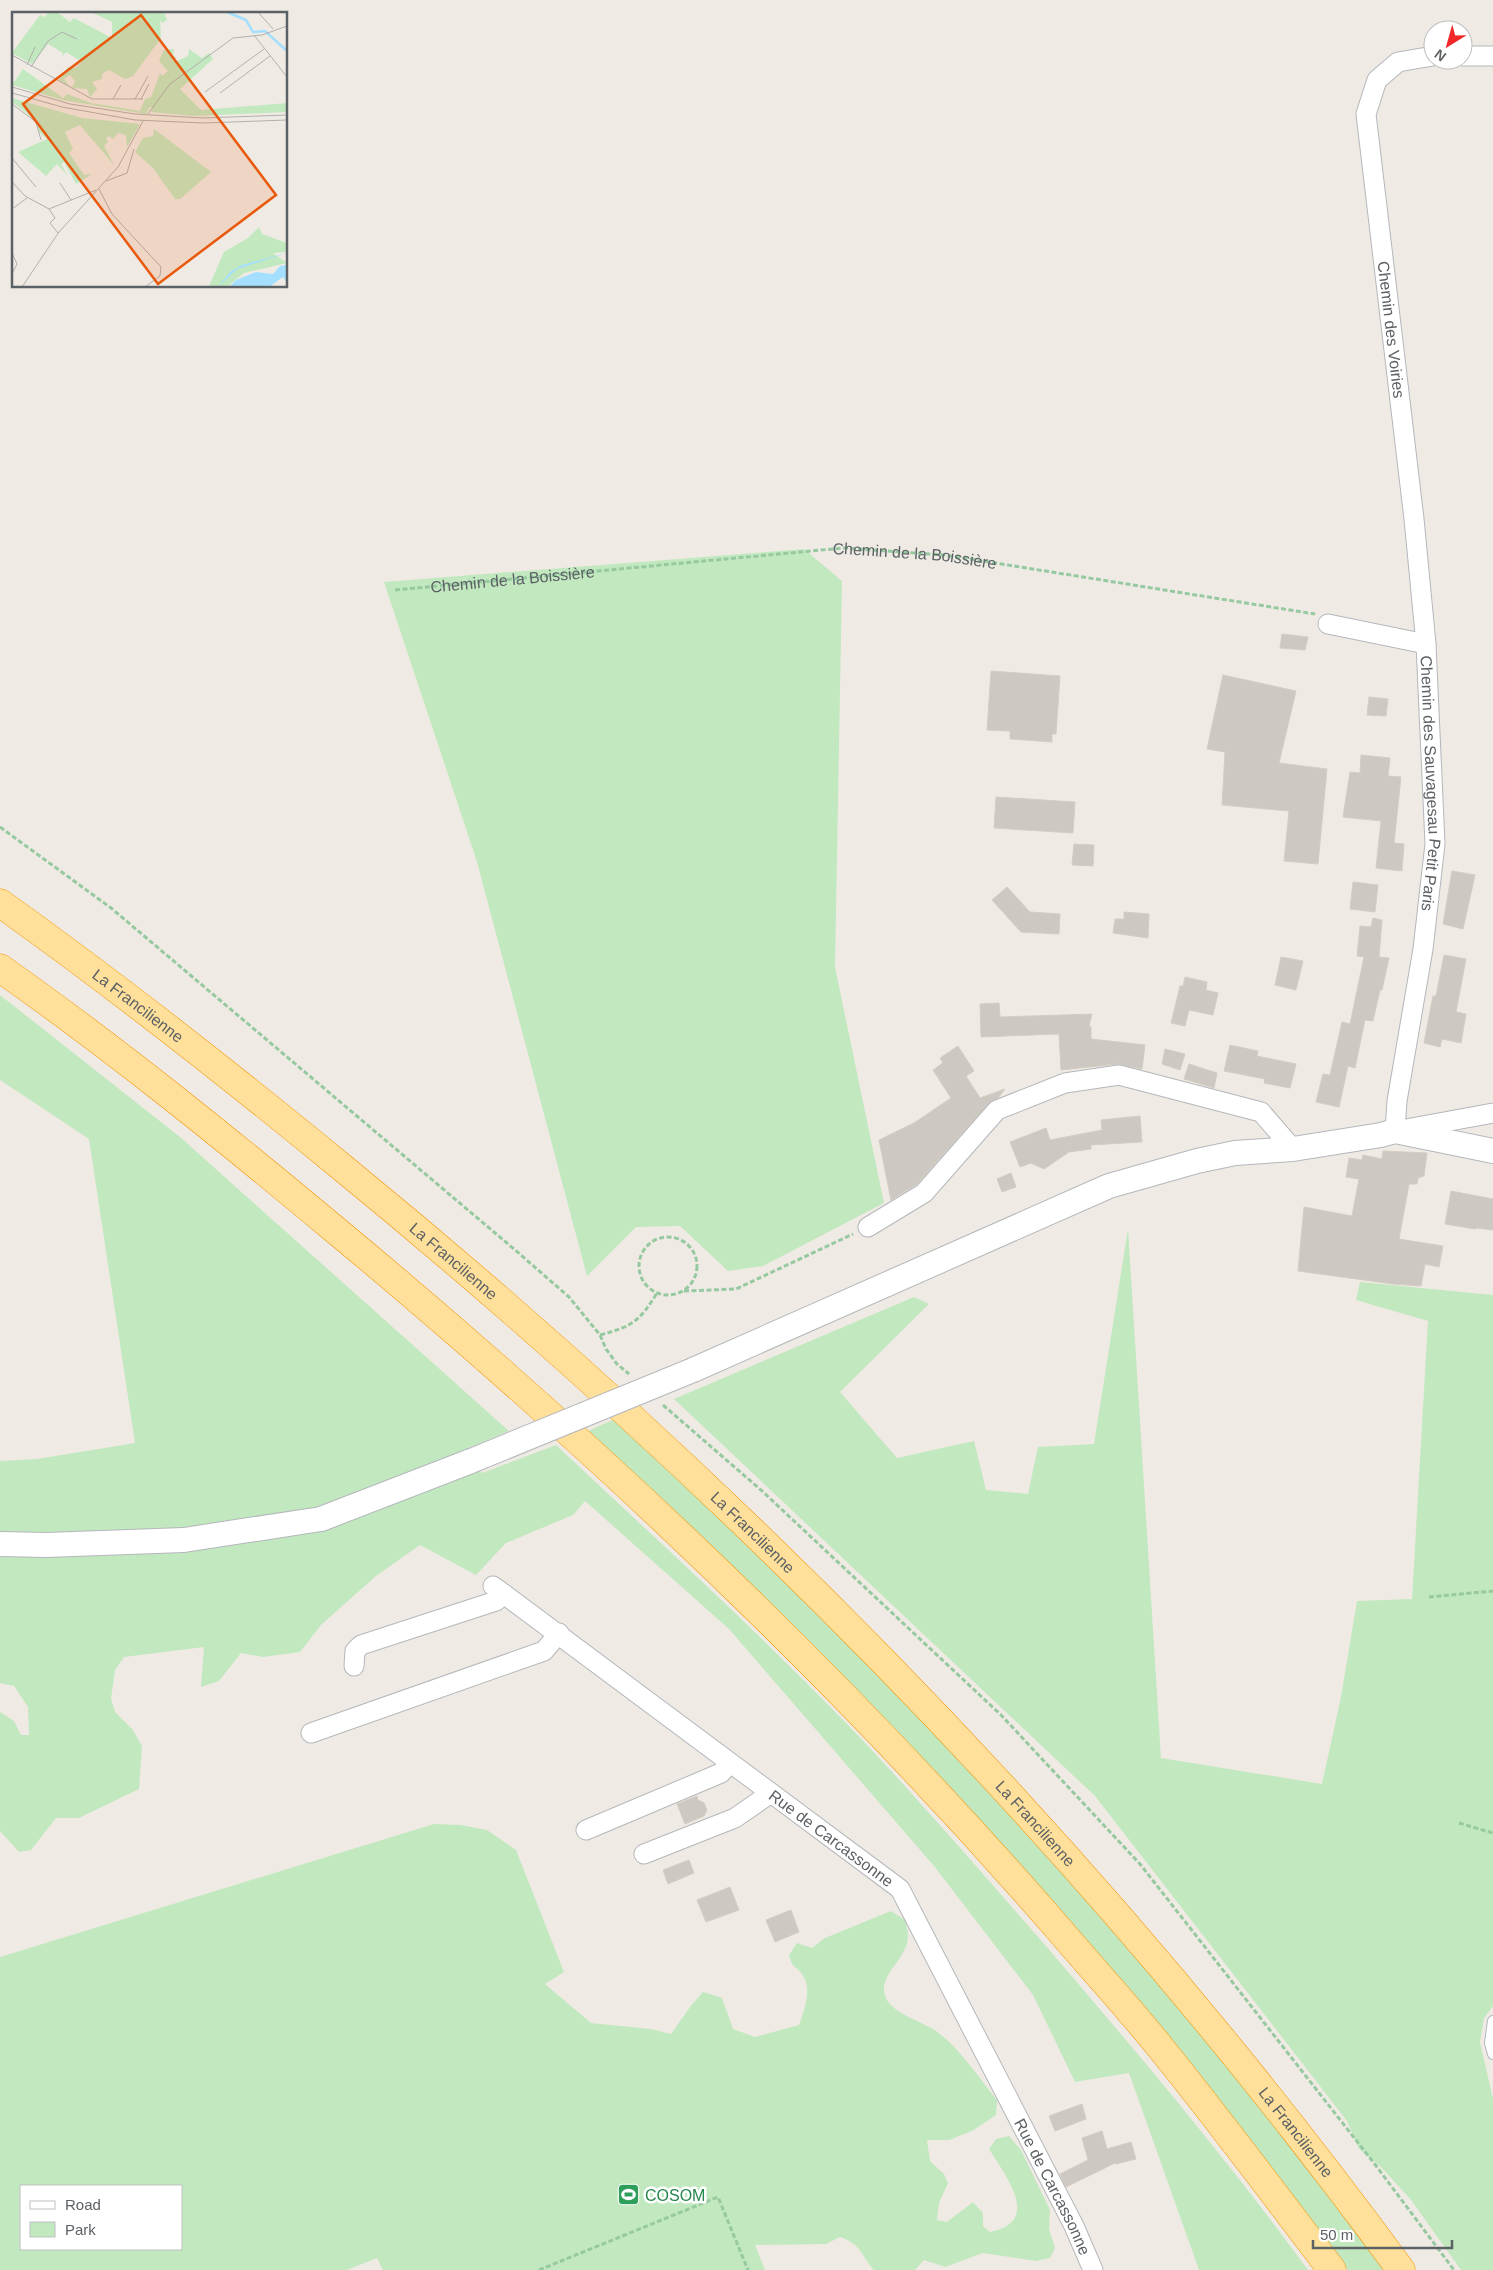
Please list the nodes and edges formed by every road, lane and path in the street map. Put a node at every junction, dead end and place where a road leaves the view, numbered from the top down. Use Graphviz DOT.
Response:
graph roads {
  1 [pos="1473,56"];
  2 [pos="1493,56"];
  3 [pos="1423,58"];
  4 [pos="395,590"];
  5 [pos="1328,624"];
  6 [pos="1426,644"];
  7 [pos="0,903"];
  8 [pos="0,968"];
  9 [pos="1493,1113"];
  10 [pos="1395,1130"];
  11 [pos="1293,1148"];
  12 [pos="1493,1151"];
  13 [pos="868,1227"];
  14 [pos="684,1291"];
  15 [pos="657,1293"];
  16 [pos="600,1335"];
  17 [pos="0,1544"];
  18 [pos="1493,1591"];
  19 [pos="1429,1597"];
  20 [pos="558,1633"];
  21 [pos="354,1666"];
  22 [pos="311,1733"];
  23 [pos="730,1762"];
  24 [pos="771,1793"];
  25 [pos="1459,1823"];
  26 [pos="586,1830"];
  27 [pos="1493,1833"];
  28 [pos="644,1854"];
  29 [pos="1493,2021"];
  30 [pos="1493,2054"];
  31 [pos="539,2270"];
  32 [pos="748,2270"];
  33 [pos="1093,2270"];
  34 [pos="1332,2270"];
  35 [pos="1401,2270"];
  1 -- 2 [label="street"];
  3 -- 6 [label="street, Chemin des Voiries"];
  4 -- 5 [label="path, Chemin de la Boissière"];
  5 -- 6 [label="street"];
  6 -- 10 [label="street, Chemin des Sauvagesau Petit Paris"];
  7 -- 35 [label="highway, La Francilienne"];
  8 -- 34 [label="highway"];
  9 -- 10 [label="street"];
  10 -- 11 [label="street"];
  10 -- 12 [label="street"];
  11 -- 13 [label="street"];
  11 -- 17 [label="street, bridge"];
  13 -- 14 [label="path"];
  14 -- 15 [label="path"];
  14 -- 15 [label="path"];
  15 -- 16 [label="path"];
  18 -- 19 [label="path"];
  20 -- 21 [label="street, Rue de Carcassonne"];
  20 -- 22 [label="street"];
  20 -- 23 [label="street, Rue de Carcassonne"];
  23 -- 24 [label="street, Rue de Carcassonne"];
  23 -- 26 [label="street"];
  24 -- 28 [label="street"];
  24 -- 33 [label="street, Rue de Carcassonne"];
  25 -- 27 [label="path"];
  29 -- 30 [label="lane"];
  31 -- 32 [label="path"];
}
